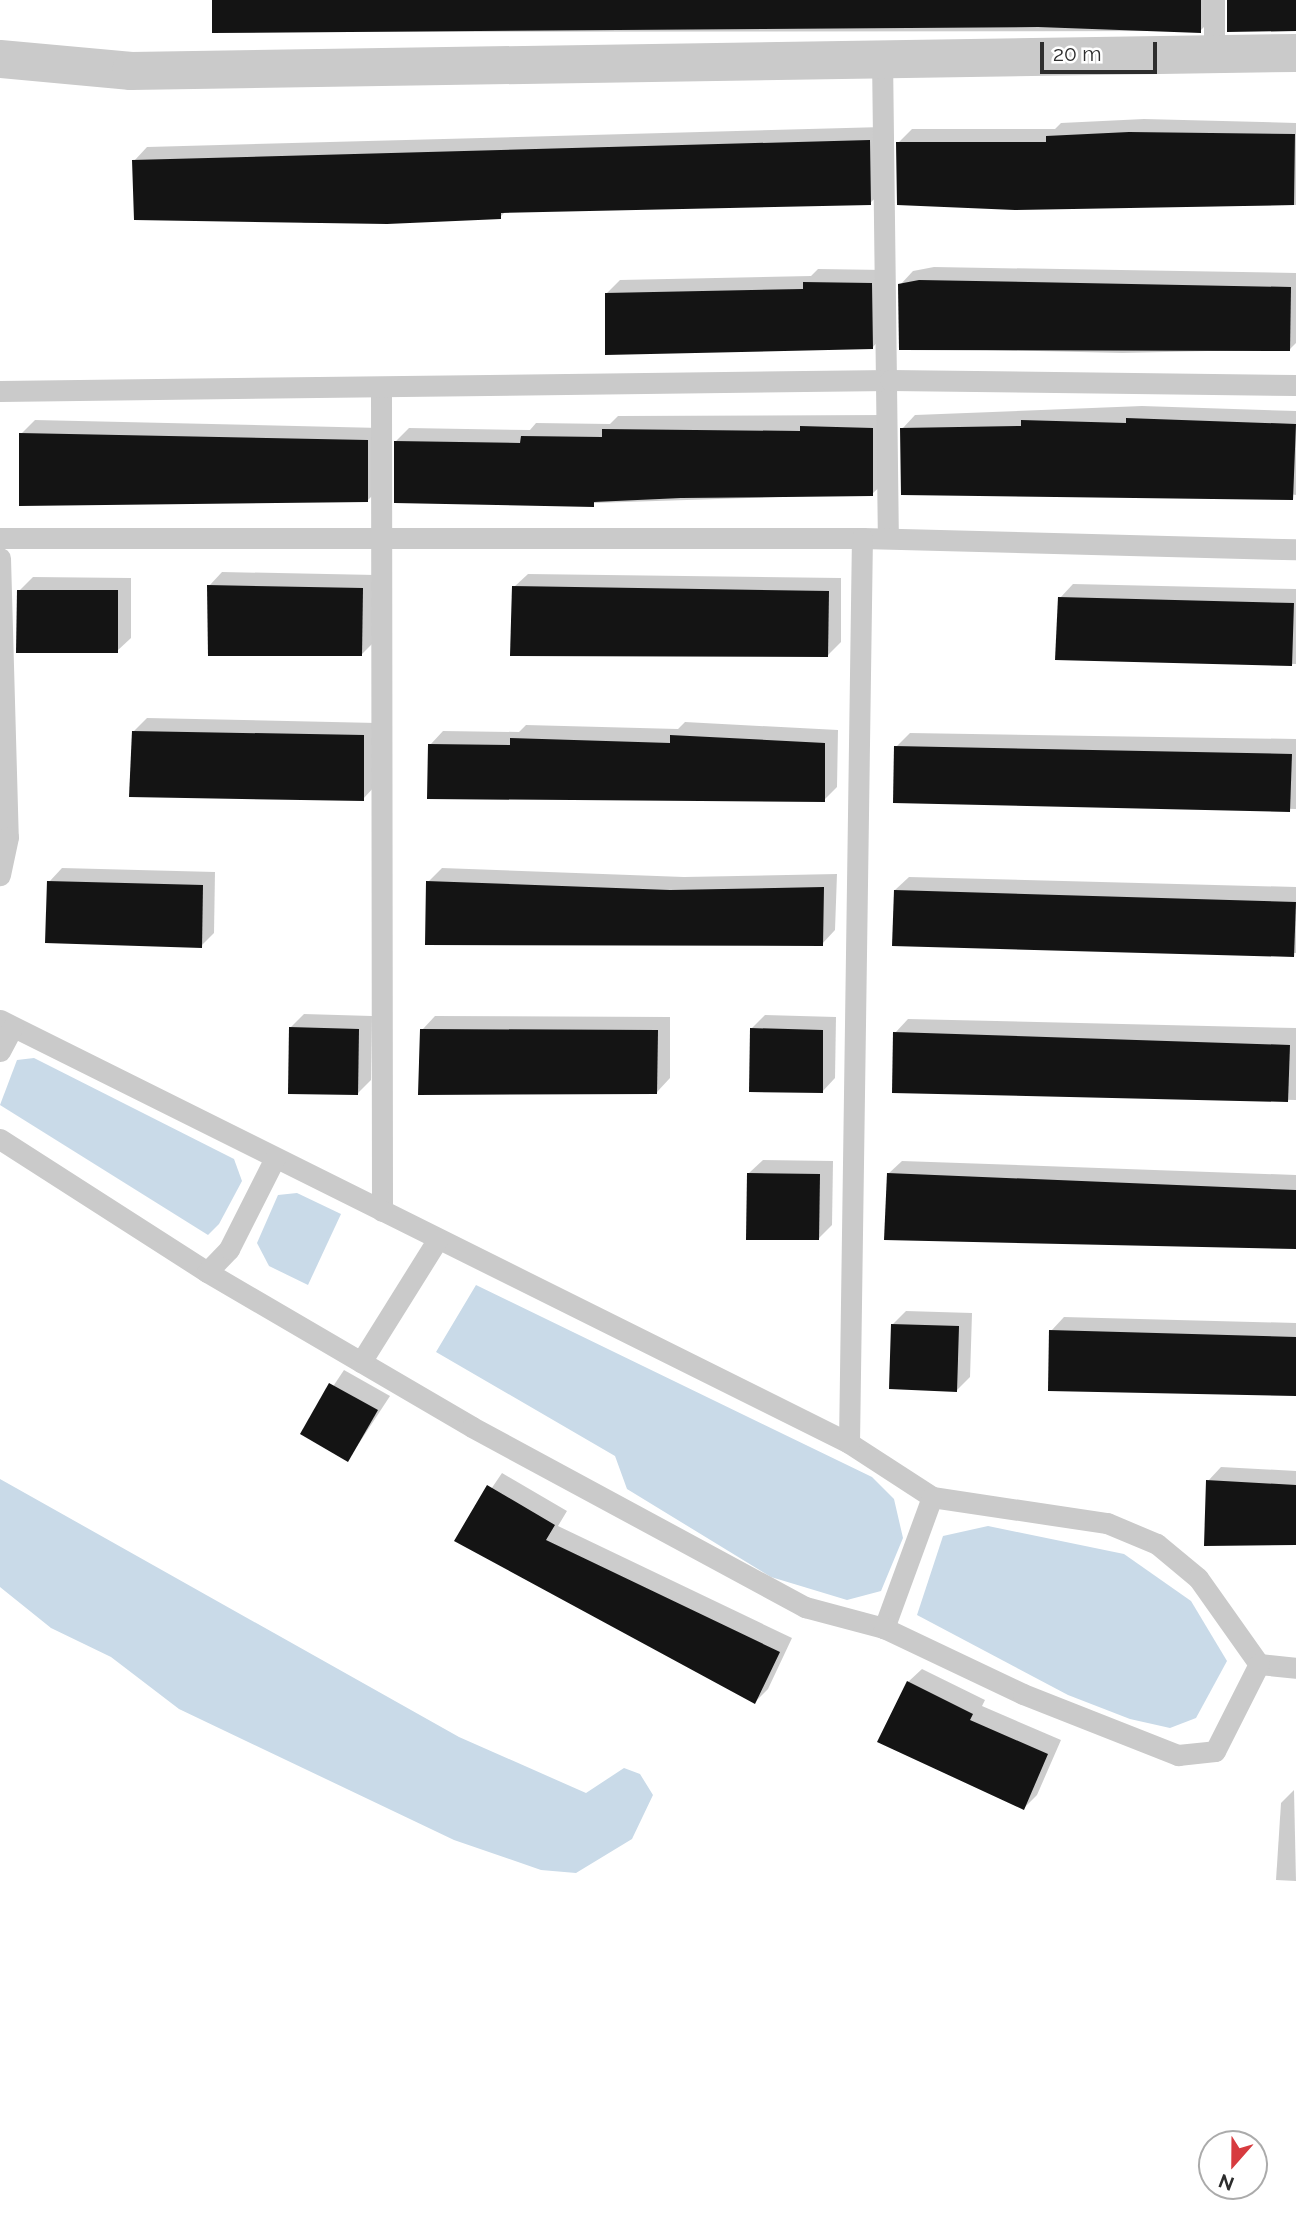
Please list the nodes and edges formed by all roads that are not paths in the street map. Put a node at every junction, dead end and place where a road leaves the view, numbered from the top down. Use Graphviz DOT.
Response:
graph roads {
  1 [pos="1214,0"];
  2 [pos="1296,53"];
  3 [pos="1214,55"];
  4 [pos="882,56"];
  5 [pos="0,59"];
  6 [pos="890,380"];
  7 [pos="1296,385"];
  8 [pos="381,390"];
  9 [pos="0,391"];
  10 [pos="0,538"];
  11 [pos="862,538"];
  12 [pos="888,538"];
  13 [pos="382,541"];
  14 [pos="1296,549"];
  15 [pos="0,558"];
  16 [pos="0,875"];
  17 [pos="6,1023"];
  18 [pos="0,1051"];
  19 [pos="0,1139"];
  20 [pos="275,1158"];
  21 [pos="382,1212"];
  22 [pos="438,1239"];
  23 [pos="207,1272"];
  24 [pos="361,1362"];
  25 [pos="849,1443"];
  26 [pos="932,1497"];
  27 [pos="884,1628"];
  28 [pos="1259,1664"];
  29 [pos="1296,1668"];
  1 -- 3 [label="lane"];
  2 -- 3 [label="street"];
  3 -- 4 [label="street"];
  4 -- 5 [label="street"];
  4 -- 6 [label="lane"];
  6 -- 7 [label="lane"];
  6 -- 8 [label="lane"];
  6 -- 12 [label="lane"];
  8 -- 9 [label="lane"];
  8 -- 13 [label="lane"];
  10 -- 13 [label="lane"];
  11 -- 12 [label="lane"];
  11 -- 13 [label="lane"];
  11 -- 25 [label="lane"];
  12 -- 14 [label="lane"];
  13 -- 21 [label="lane"];
  15 -- 16 [label="lane"];
  17 -- 18 [label="lane"];
  17 -- 20 [label="lane"];
  19 -- 23 [label="lane"];
  20 -- 21 [label="lane"];
  20 -- 23 [label="lane"];
  21 -- 22 [label="lane"];
  22 -- 24 [label="lane"];
  22 -- 25 [label="lane"];
  23 -- 24 [label="lane"];
  24 -- 27 [label="lane"];
  25 -- 26 [label="lane"];
  26 -- 27 [label="lane"];
  26 -- 28 [label="lane"];
  27 -- 28 [label="lane"];
  28 -- 29 [label="lane"];
}
